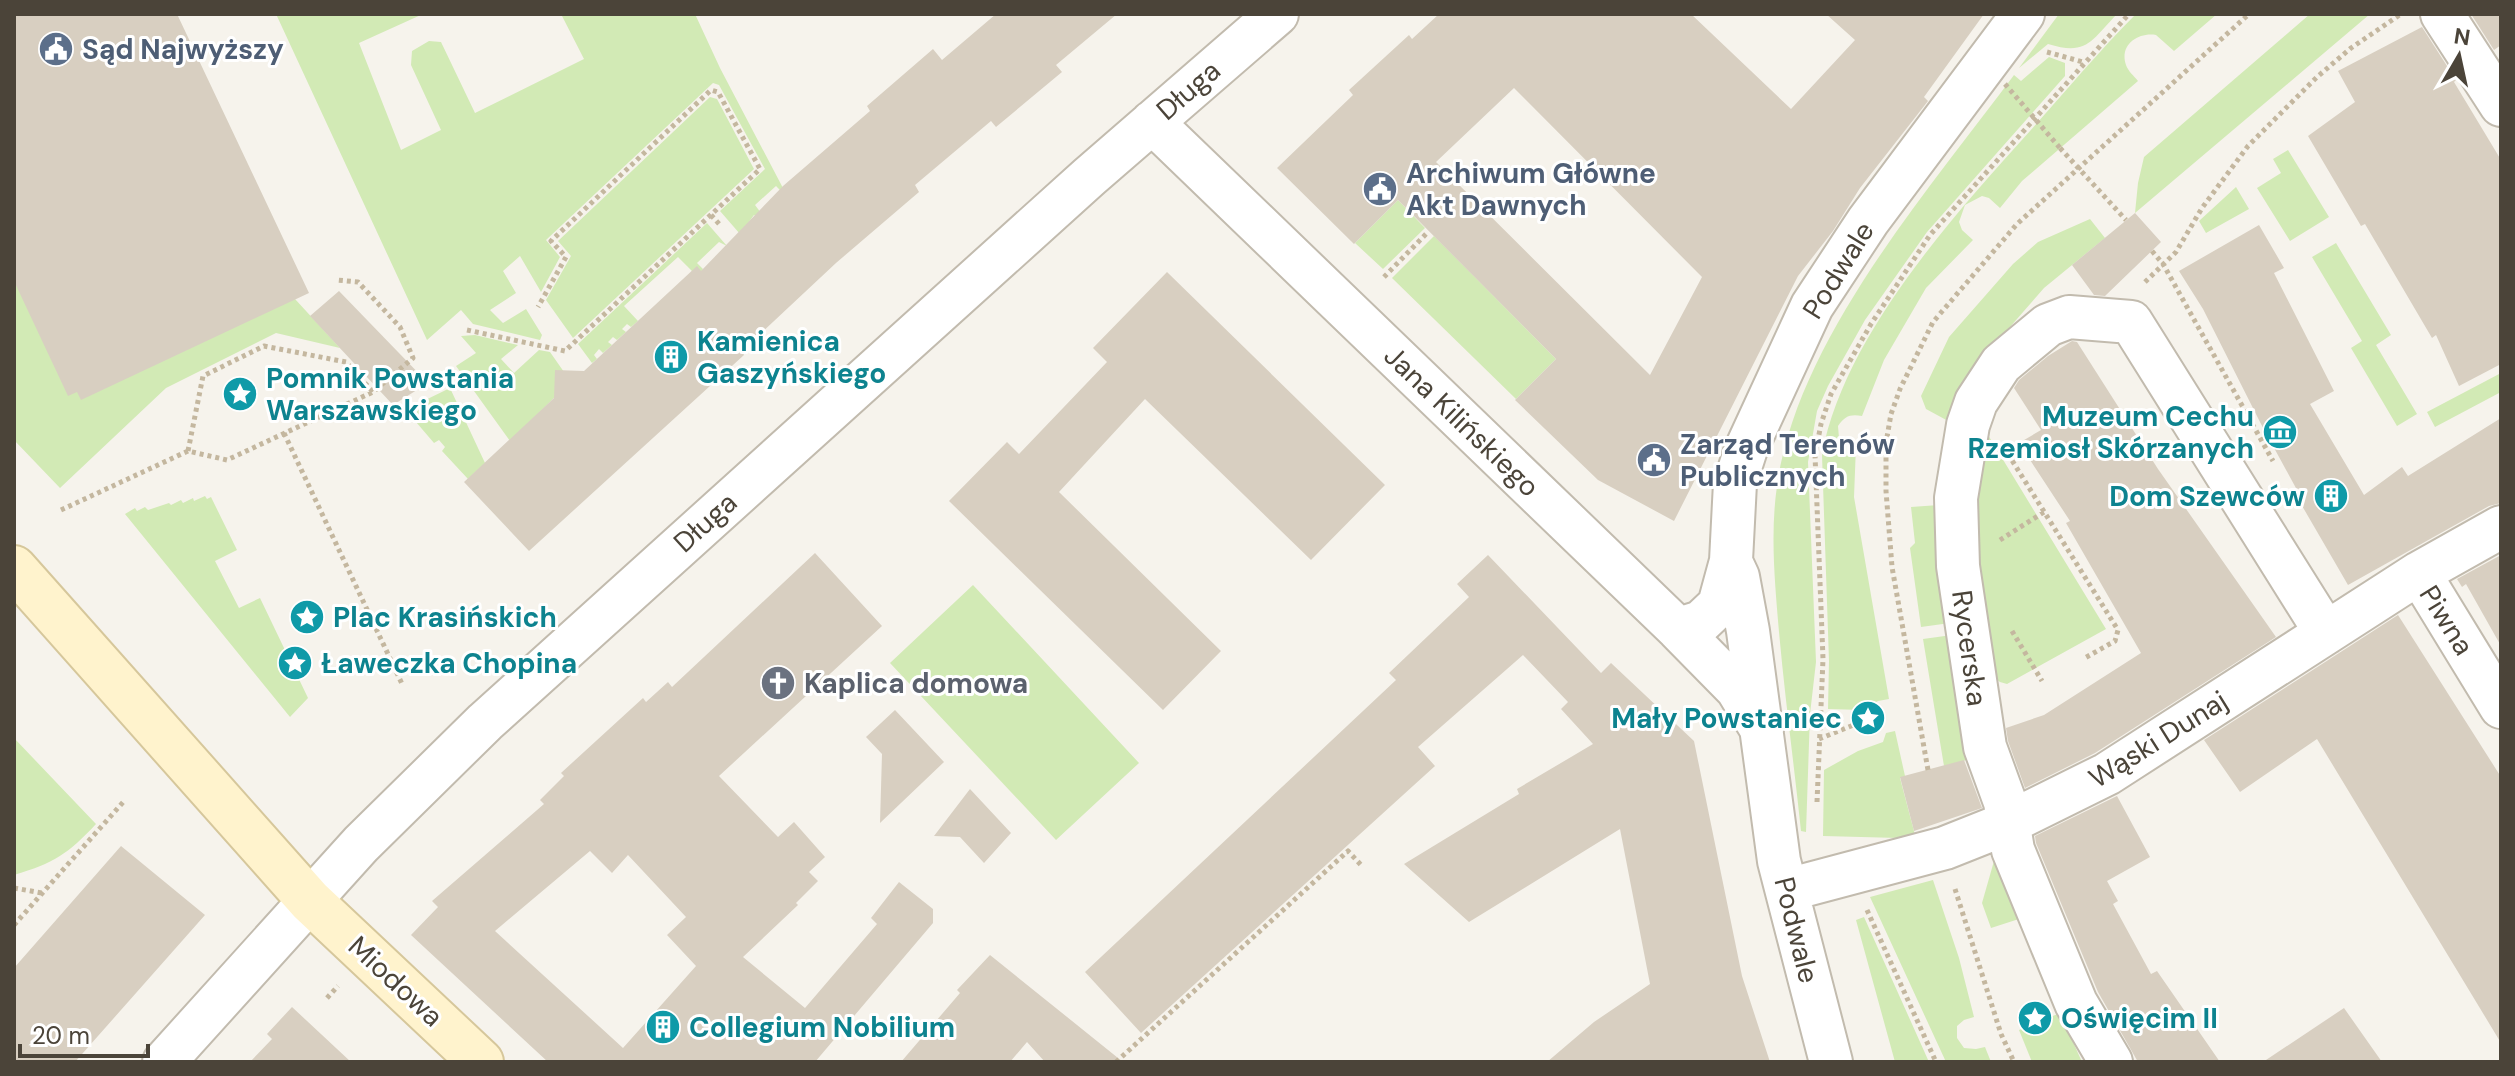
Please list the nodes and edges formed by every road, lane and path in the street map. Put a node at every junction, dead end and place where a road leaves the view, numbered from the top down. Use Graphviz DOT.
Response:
graph roads {
  1 [pos="1277,14"];
  2 [pos="2023,14"];
  3 [pos="2129,14"];
  4 [pos="2249,14"];
  5 [pos="2402,14"];
  6 [pos="2442,14"];
  7 [pos="2068,57"];
  8 [pos="2083,62"];
  9 [pos="2495,81"];
  10 [pos="2005,84"];
  11 [pos="1152,122"];
  12 [pos="2091,157"];
  13 [pos="711,215"];
  14 [pos="2126,220"];
  15 [pos="720,225"];
  16 [pos="1426,234"];
  17 [pos="2152,251"];
  18 [pos="2163,264"];
  19 [pos="1384,277"];
  20 [pos="337,280"];
  21 [pos="538,307"];
  22 [pos="2131,322"];
  23 [pos="467,330"];
  24 [pos="373,392"];
  25 [pos="284,433"];
  26 [pos="188,451"];
  27 [pos="2280,473"];
  28 [pos="2034,497"];
  29 [pos="61,510"];
  30 [pos="2501,527"];
  31 [pos="1731,561"];
  32 [pos="14,568"];
  33 [pos="2419,573"];
  34 [pos="1678,629"];
  35 [pos="2326,633"];
  36 [pos="2083,659"];
  37 [pos="403,686"];
  38 [pos="2501,707"];
  39 [pos="1861,722"];
  40 [pos="1762,730"];
  41 [pos="1819,739"];
  42 [pos="1818,765"];
  43 [pos="125,800"];
  44 [pos="2008,823"];
  45 [pos="1945,848"];
  46 [pos="1361,865"];
  47 [pos="14,888"];
  48 [pos="1787,890"];
  49 [pos="43,893"];
  50 [pos="310,901"];
  51 [pos="1855,908"];
  52 [pos="14,925"];
  53 [pos="164,1062"];
  54 [pos="481,1062"];
  55 [pos="1116,1062"];
  56 [pos="1831,1062"];
  57 [pos="1936,1062"];
  58 [pos="2014,1062"];
  59 [pos="2111,1062"];
  1 -- 11 [label="street, Długa"];
  2 -- 31 [label="street, Podwale"];
  3 -- 8 [label="path"];
  4 -- 12 [label="path"];
  5 -- 18 [label="path"];
  6 -- 9 [label="street"];
  7 -- 8 [label="path"];
  8 -- 41 [label="path"];
  10 -- 14 [label="path, bridge"];
  11 -- 34 [label="street, Jana Kilińskiego"];
  11 -- 50 [label="street, Długa"];
  13 -- 15 [label="path"];
  13 -- 21 [label="path"];
  13 -- 23 [label="path"];
  16 -- 19 [label="path"];
  17 -- 18 [label="path"];
  18 -- 22 [label="path"];
  18 -- 27 [label="path"];
  20 -- 24 [label="path"];
  22 -- 35 [label="street"];
  22 -- 44 [label="street, Rycerska"];
  24 -- 25 [label="path"];
  24 -- 26 [label="path"];
  25 -- 26 [label="path"];
  25 -- 37 [label="path"];
  26 -- 29 [label="path"];
  28 -- 36 [label="path"];
  30 -- 33 [label="street, Wąski Dunaj"];
  31 -- 34 [label="street, Podwale"];
  31 -- 40 [label="street, Podwale"];
  32 -- 50 [label="street"];
  33 -- 35 [label="street, Wąski Dunaj"];
  33 -- 38 [label="street, Piwna"];
  34 -- 40 [label="street, Jana Kilińskiego"];
  35 -- 44 [label="street, Wąski Dunaj"];
  39 -- 41 [label="path"];
  40 -- 48 [label="street, Podwale"];
  41 -- 42 [label="path"];
  43 -- 49 [label="path"];
  44 -- 45 [label="street, Wąski Dunaj"];
  44 -- 59 [label="street, Rycerska"];
  45 -- 48 [label="street, Wąski Dunaj"];
  45 -- 58 [label="path"];
  46 -- 55 [label="path"];
  47 -- 49 [label="path"];
  48 -- 56 [label="street, Podwale"];
  49 -- 52 [label="path"];
  50 -- 53 [label="street, Długa"];
  50 -- 54 [label="street, Miodowa"];
  51 -- 57 [label="path"];
}
